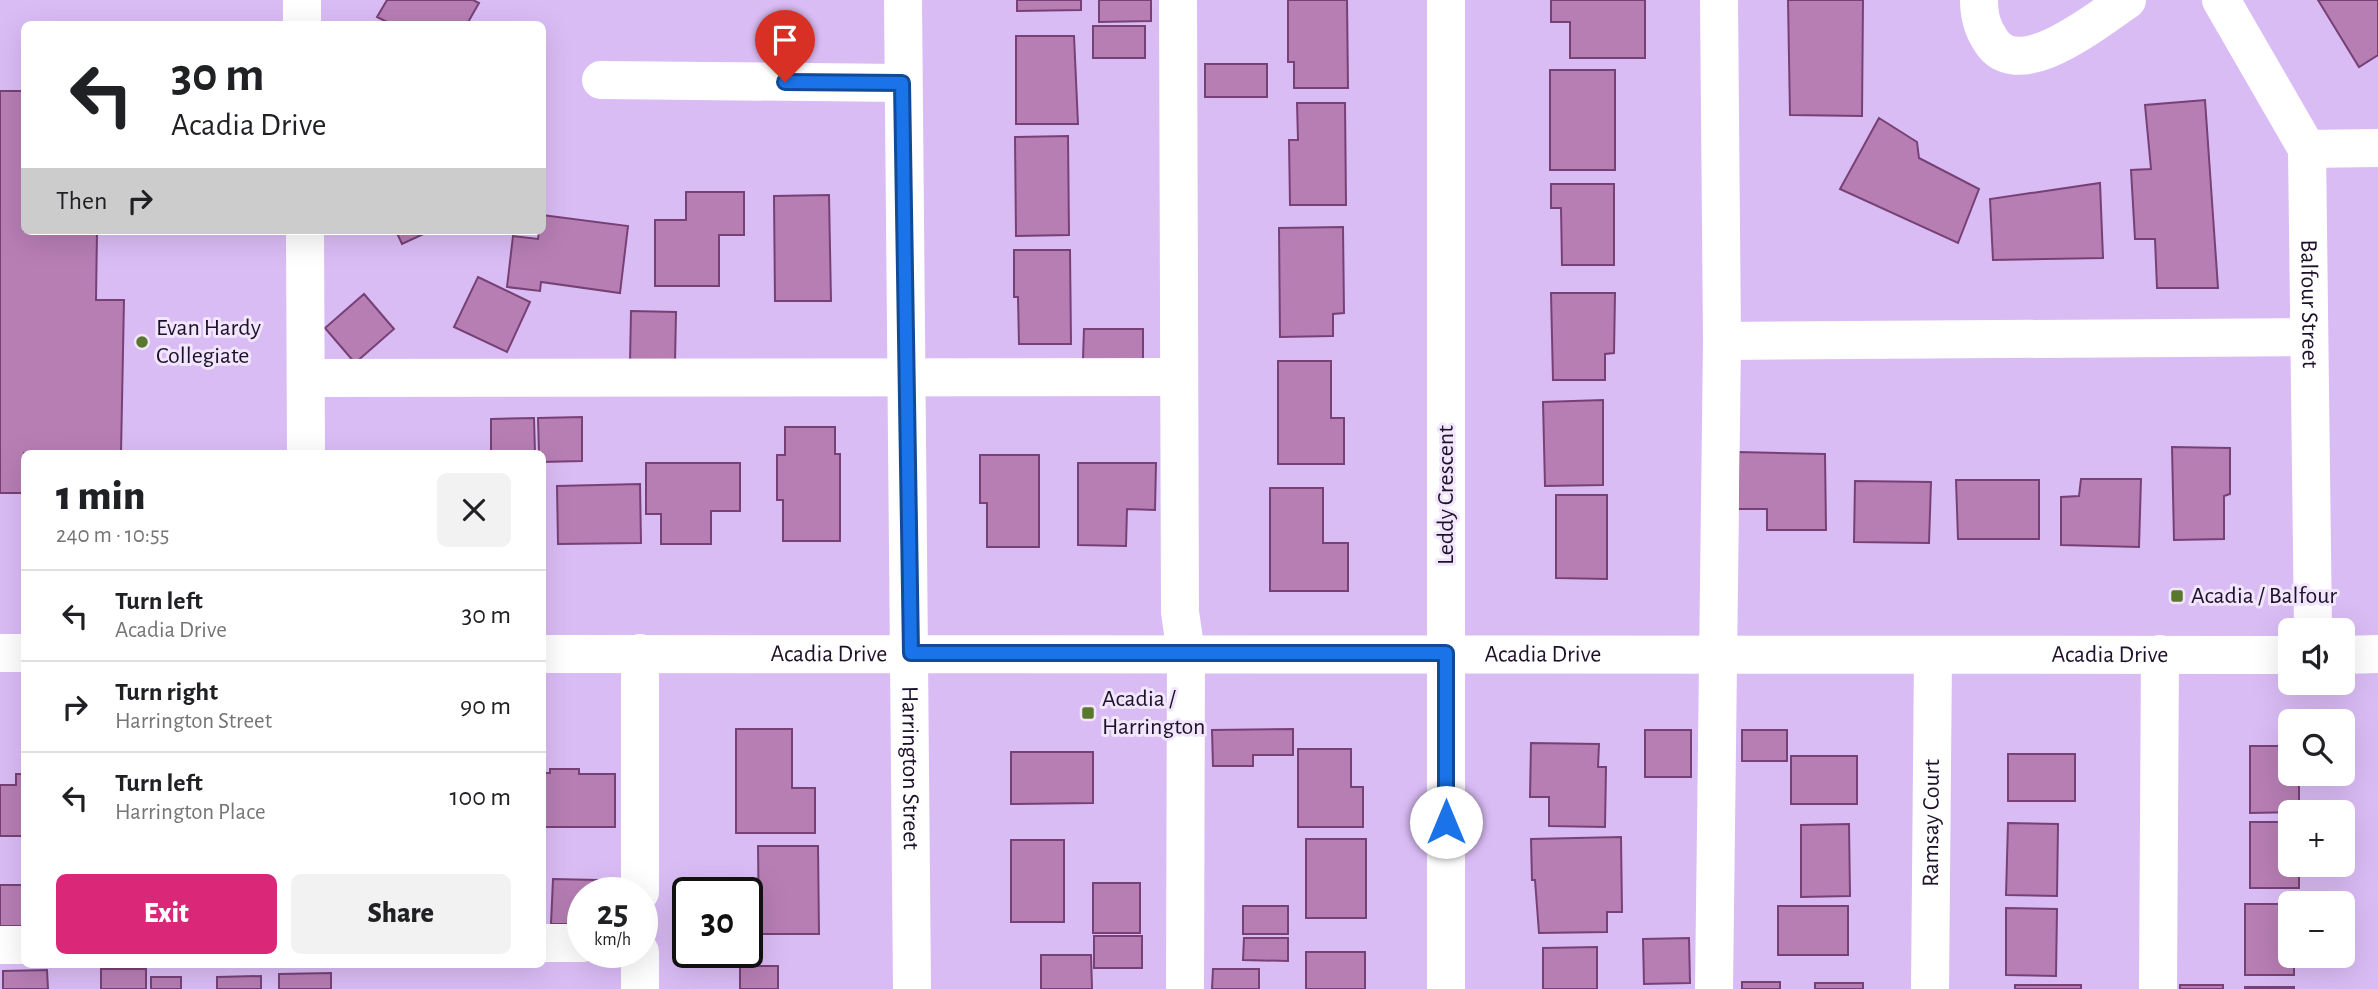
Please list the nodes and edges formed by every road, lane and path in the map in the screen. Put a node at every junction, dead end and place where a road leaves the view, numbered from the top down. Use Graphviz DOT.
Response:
graph roads {
  1 [pos="302,0"];
  2 [pos="903,0"];
  3 [pos="1178,0"];
  4 [pos="1446,0"];
  5 [pos="1719,0"];
  6 [pos="1979,0"];
  7 [pos="2127,0"];
  8 [pos="2221,0"];
  9 [pos="302,21"];
  10 [pos="601,80"];
  11 [pos="902,83"];
  12 [pos="2378,148"];
  13 [pos="2307,149"];
  14 [pos="304,235"];
  15 [pos="2307,337"];
  16 [pos="1722,341"];
  17 [pos="1178,377"];
  18 [pos="306,379"];
  19 [pos="906,379"];
  20 [pos="306,450"];
  21 [pos="2313,618"];
  22 [pos="0,653"];
  23 [pos="21,653"];
  24 [pos="546,653"];
  25 [pos="640,653"];
  26 [pos="911,653"];
  27 [pos="1446,653"];
  28 [pos="1718,653"];
  29 [pos="1186,654"];
  30 [pos="2160,654"];
  31 [pos="2378,654"];
  32 [pos="1933,655"];
  33 [pos="2278,655"];
  34 [pos="2355,655"];
  35 [pos="640,877"];
  36 [pos="546,943"];
  37 [pos="567,943"];
  38 [pos="0,945"];
  39 [pos="21,945"];
  40 [pos="640,968"];
  41 [pos="640,989"];
  42 [pos="912,989"];
  43 [pos="1185,989"];
  44 [pos="1446,989"];
  45 [pos="1714,989"];
  46 [pos="1930,989"];
  47 [pos="2158,989"];
  1 -- 9 [label="street"];
  2 -- 11 [label="street, Harrington Street"];
  3 -- 17 [label="street"];
  4 -- 27 [label="street, Leddy Crescent"];
  5 -- 16 [label="street"];
  6 -- 7 [label="street"];
  8 -- 13 [label="street, Balfour Street"];
  10 -- 11 [label="street"];
  11 -- 19 [label="street, Harrington Street"];
  12 -- 13 [label="street"];
  13 -- 15 [label="street, Balfour Street"];
  14 -- 18 [label="street"];
  15 -- 16 [label="street"];
  15 -- 21 [label="street, Balfour Street"];
  16 -- 28 [label="street"];
  17 -- 19 [label="street"];
  17 -- 29 [label="street"];
  18 -- 19 [label="street"];
  18 -- 20 [label="street"];
  19 -- 26 [label="street, Harrington Street"];
  22 -- 23 [label="street"];
  24 -- 25 [label="street, Acadia Drive"];
  25 -- 26 [label="street, Acadia Drive"];
  25 -- 35 [label="street"];
  26 -- 29 [label="street, Acadia Drive"];
  26 -- 42 [label="street, Harrington Street"];
  27 -- 28 [label="street, Acadia Drive"];
  27 -- 29 [label="street, Acadia Drive"];
  27 -- 44 [label="street, Leddy Crescent"];
  28 -- 32 [label="street, Acadia Drive"];
  28 -- 45 [label="street"];
  29 -- 43 [label="street"];
  30 -- 32 [label="street, Acadia Drive"];
  30 -- 33 [label="street, Acadia Drive"];
  30 -- 47 [label="street"];
  31 -- 34 [label="street"];
  32 -- 46 [label="street, Ramsay Court"];
  36 -- 37 [label="street"];
  38 -- 39 [label="street"];
  40 -- 41 [label="street"];
}
